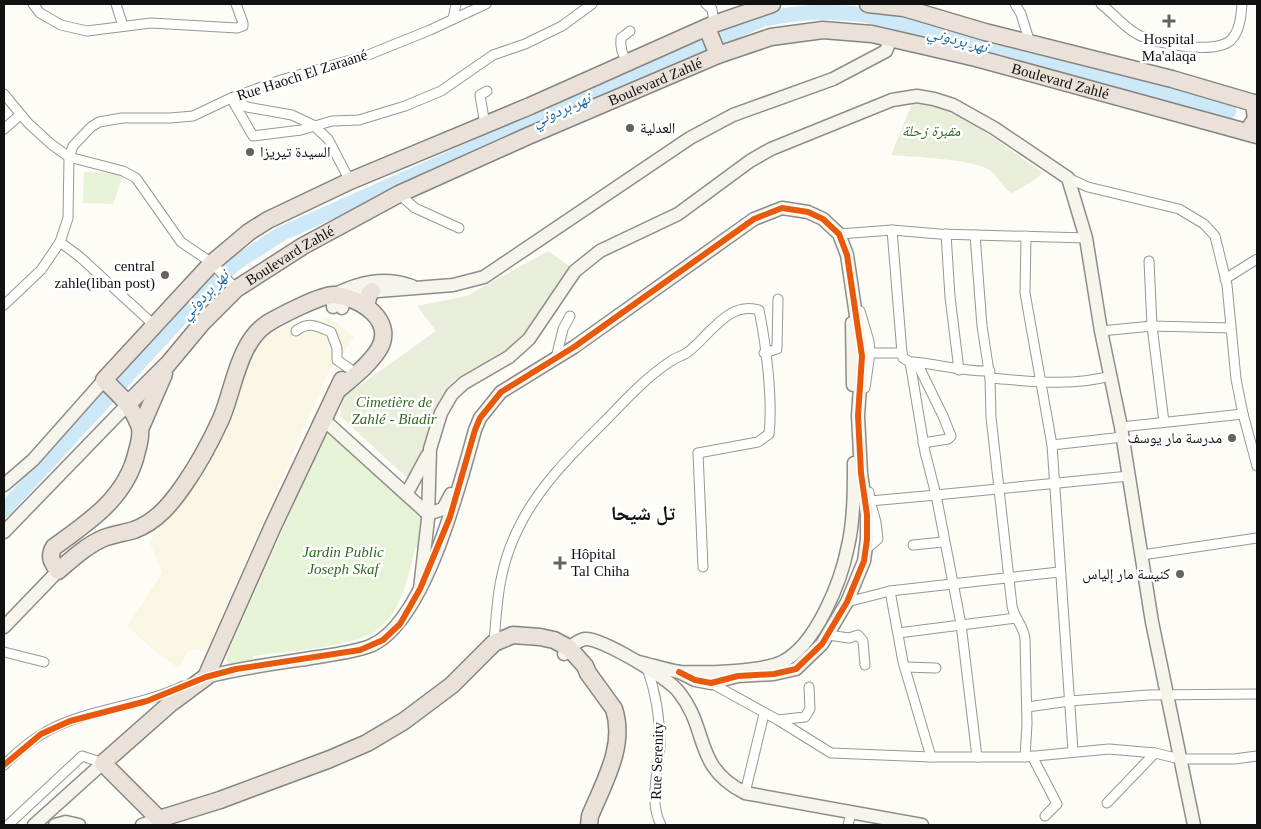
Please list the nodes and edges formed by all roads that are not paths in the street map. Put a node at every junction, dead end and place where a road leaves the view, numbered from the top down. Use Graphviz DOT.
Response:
graph roads {
  1 [pos="33,4"];
  2 [pos="116,4"];
  3 [pos="236,4"];
  4 [pos="456,4"];
  5 [pos="486,4"];
  6 [pos="592,4"];
  7 [pos="706,4"];
  8 [pos="772,4"];
  9 [pos="868,4"];
  10 [pos="1015,4"];
  11 [pos="1242,4"];
  12 [pos="907,6"];
  13 [pos="1107,6"];
  14 [pos="453,19"];
  15 [pos="123,26"];
  16 [pos="710,26"];
  17 [pos="630,31"];
  18 [pos="891,38"];
  19 [pos="1030,43"];
  20 [pos="718,55"];
  21 [pos="627,62"];
  22 [pos="487,91"];
  23 [pos="4,94"];
  24 [pos="231,98"];
  25 [pos="1256,103"];
  26 [pos="20,115"];
  27 [pos="530,122"];
  28 [pos="313,125"];
  29 [pos="485,125"];
  30 [pos="4,129"];
  31 [pos="1252,134"];
  32 [pos="69,157"];
  33 [pos="1068,178"];
  34 [pos="350,181"];
  35 [pos="399,194"];
  36 [pos="459,228"];
  37 [pos="892,230"];
  38 [pos="839,234"];
  39 [pos="946,234"];
  40 [pos="975,236"];
  41 [pos="1026,236"];
  42 [pos="1086,238"];
  43 [pos="60,242"];
  44 [pos="1257,259"];
  45 [pos="1149,261"];
  46 [pos="214,265"];
  47 [pos="1257,265"];
  48 [pos="1226,282"];
  49 [pos="851,285"];
  50 [pos="234,286"];
  51 [pos="414,287"];
  52 [pos="369,298"];
  53 [pos="778,299"];
  54 [pos="338,302"];
  55 [pos="4,305"];
  56 [pos="570,316"];
  57 [pos="155,326"];
  58 [pos="1152,326"];
  59 [pos="1231,328"];
  60 [pos="296,331"];
  61 [pos="1101,331"];
  62 [pos="764,353"];
  63 [pos="859,353"];
  64 [pos="902,353"];
  65 [pos="556,358"];
  66 [pos="914,363"];
  67 [pos="168,364"];
  68 [pos="350,369"];
  69 [pos="959,370"];
  70 [pos="990,374"];
  71 [pos="1110,376"];
  72 [pos="1041,382"];
  73 [pos="107,383"];
  74 [pos="339,389"];
  75 [pos="856,398"];
  76 [pos="126,401"];
  77 [pos="1243,414"];
  78 [pos="324,419"];
  79 [pos="1164,422"];
  80 [pos="141,427"];
  81 [pos="1122,432"];
  82 [pos="923,442"];
  83 [pos="1052,445"];
  84 [pos="430,449"];
  85 [pos="467,459"];
  86 [pos="860,464"];
  87 [pos="1257,466"];
  88 [pos="1129,476"];
  89 [pos="4,485"];
  90 [pos="1054,485"];
  91 [pos="999,490"];
  92 [pos="405,493"];
  93 [pos="429,494"];
  94 [pos="936,495"];
  95 [pos="870,501"];
  96 [pos="428,514"];
  97 [pos="427,527"];
  98 [pos="5,529"];
  99 [pos="444,531"];
  100 [pos="1257,538"];
  101 [pos="943,542"];
  102 [pos="913,545"];
  103 [pos="866,549"];
  104 [pos="1142,555"];
  105 [pos="702,567"];
  106 [pos="58,571"];
  107 [pos="1060,572"];
  108 [pos="1009,578"];
  109 [pos="953,583"];
  110 [pos="420,589"];
  111 [pos="890,591"];
  112 [pos="847,602"];
  113 [pos="1016,618"];
  114 [pos="961,624"];
  115 [pos="4,627"];
  116 [pos="898,633"];
  117 [pos="812,634"];
  118 [pos="825,640"];
  119 [pos="494,643"];
  120 [pos="572,651"];
  121 [pos="4,652"];
  122 [pos="44,662"];
  123 [pos="793,663"];
  124 [pos="643,665"];
  125 [pos="865,665"];
  126 [pos="905,667"];
  127 [pos="936,668"];
  128 [pos="679,672"];
  129 [pos="206,677"];
  130 [pos="711,683"];
  131 [pos="809,687"];
  132 [pos="1257,694"];
  133 [pos="1167,696"];
  134 [pos="1070,701"];
  135 [pos="1027,707"];
  136 [pos="764,714"];
  137 [pos="778,720"];
  138 [pos="1073,751"];
  139 [pos="1156,753"];
  140 [pos="1028,756"];
  141 [pos="1257,756"];
  142 [pos="931,757"];
  143 [pos="977,757"];
  144 [pos="1180,759"];
  145 [pos="103,763"];
  146 [pos="4,765"];
  147 [pos="745,794"];
  148 [pos="1107,803"];
  149 [pos="1045,816"];
  150 [pos="159,819"];
  151 [pos="850,819"];
  152 [pos="8,825"];
  153 [pos="34,825"];
  154 [pos="55,825"];
  155 [pos="79,825"];
  156 [pos="142,825"];
  157 [pos="589,825"];
  158 [pos="661,825"];
  159 [pos="922,825"];
  160 [pos="1194,825"];
  1 -- 15 [label="street"];
  2 -- 15 [label="street"];
  3 -- 15 [label="street"];
  4 -- 14 [label="street"];
  5 -- 14 [label="street, Rue Haoch El Zaraané"];
  6 -- 28 [label="street"];
  7 -- 16 [label="street"];
  8 -- 16 [label="highway, Boulevard Zahlé"];
  9 -- 12 [label="highway, Boulevard Zahlé"];
  10 -- 19 [label="street"];
  11 -- 13 [label="street"];
  12 -- 19 [label="highway, Boulevard Zahlé"];
  14 -- 24 [label="street, Rue Haoch El Zaraané"];
  16 -- 20 [label="highway"];
  16 -- 21 [label="highway, Boulevard Zahlé"];
  17 -- 21 [label="street"];
  18 -- 20 [label="highway, Boulevard Zahlé"];
  18 -- 31 [label="highway, Boulevard Zahlé"];
  18 -- 51 [label="street"];
  19 -- 25 [label="highway, Boulevard Zahlé"];
  20 -- 27 [label="highway, Boulevard Zahlé"];
  21 -- 27 [label="highway, Boulevard Zahlé"];
  22 -- 29 [label="street"];
  23 -- 26 [label="street"];
  24 -- 28 [label="street"];
  24 -- 28 [label="street"];
  24 -- 32 [label="street, Rue Haoch El Zaraané"];
  25 -- 31 [label="highway"];
  26 -- 30 [label="street"];
  26 -- 32 [label="street"];
  27 -- 29 [label="highway, Boulevard Zahlé"];
  27 -- 35 [label="highway, Boulevard Zahlé"];
  28 -- 34 [label="street"];
  29 -- 34 [label="highway, Boulevard Zahlé"];
  32 -- 43 [label="street"];
  32 -- 46 [label="street"];
  33 -- 42 [label="street"];
  33 -- 48 [label="street"];
  33 -- 84 [label="street"];
  34 -- 46 [label="highway, Boulevard Zahlé"];
  35 -- 36 [label="street"];
  35 -- 50 [label="highway, Boulevard Zahlé"];
  37 -- 38 [label="street"];
  37 -- 39 [label="street"];
  37 -- 64 [label="street"];
  38 -- 49 [label="street"];
  38 -- 65 [label="street"];
  39 -- 40 [label="street"];
  39 -- 69 [label="street"];
  40 -- 41 [label="street"];
  40 -- 70 [label="street"];
  41 -- 42 [label="street"];
  41 -- 72 [label="street"];
  42 -- 61 [label="street"];
  43 -- 55 [label="street"];
  43 -- 57 [label="street"];
  44 -- 48 [label="street"];
  45 -- 58 [label="street"];
  46 -- 50 [label="street"];
  46 -- 57 [label="highway, Boulevard Zahlé"];
  47 -- 48 [label="street"];
  48 -- 59 [label="street"];
  49 -- 63 [label="street"];
  49 -- 63 [label="street"];
  50 -- 67 [label="highway, Boulevard Zahlé"];
  51 -- 52 [label="street"];
  51 -- 54 [label="street"];
  52 -- 54 [label="highway"];
  52 -- 74 [label="highway"];
  53 -- 62 [label="street"];
  54 -- 68 [label="highway"];
  54 -- 106 [label="highway"];
  56 -- 65 [label="street"];
  57 -- 73 [label="highway, Boulevard Zahlé"];
  58 -- 59 [label="street"];
  58 -- 61 [label="street"];
  58 -- 79 [label="street"];
  59 -- 77 [label="street"];
  60 -- 68 [label="street"];
  61 -- 71 [label="street"];
  62 -- 105 [label="street"];
  62 -- 119 [label="street"];
  63 -- 64 [label="street"];
  63 -- 75 [label="street"];
  64 -- 66 [label="street"];
  65 -- 85 [label="street"];
  66 -- 69 [label="street"];
  66 -- 82 [label="street"];
  66 -- 82 [label="street"];
  67 -- 76 [label="highway, Boulevard Zahlé"];
  67 -- 80 [label="highway"];
  68 -- 74 [label="highway"];
  69 -- 70 [label="street"];
  70 -- 72 [label="street"];
  70 -- 91 [label="street"];
  71 -- 72 [label="street"];
  71 -- 81 [label="street"];
  72 -- 83 [label="street"];
  73 -- 76 [label="highway"];
  73 -- 89 [label="street, Boulevard Zahlé"];
  74 -- 78 [label="highway"];
  75 -- 86 [label="street"];
  75 -- 117 [label="street"];
  76 -- 80 [label="highway"];
  76 -- 98 [label="street, Boulevard Zahlé"];
  77 -- 79 [label="street"];
  77 -- 87 [label="street"];
  78 -- 92 [label="street"];
  78 -- 129 [label="highway"];
  79 -- 81 [label="street"];
  80 -- 106 [label="highway"];
  81 -- 83 [label="street"];
  81 -- 88 [label="street"];
  82 -- 94 [label="street"];
  83 -- 90 [label="street"];
  84 -- 92 [label="street"];
  84 -- 93 [label="street"];
  85 -- 96 [label="street"];
  85 -- 99 [label="street"];
  86 -- 95 [label="street"];
  86 -- 103 [label="street"];
  88 -- 90 [label="street"];
  88 -- 104 [label="street"];
  90 -- 91 [label="street"];
  90 -- 107 [label="street"];
  91 -- 94 [label="street"];
  91 -- 108 [label="street"];
  92 -- 93 [label="street"];
  92 -- 96 [label="street"];
  93 -- 96 [label="street"];
  94 -- 95 [label="street"];
  94 -- 101 [label="street"];
  95 -- 103 [label="street"];
  96 -- 97 [label="street"];
  97 -- 99 [label="street"];
  97 -- 110 [label="street"];
  99 -- 110 [label="street"];
  100 -- 104 [label="street"];
  101 -- 102 [label="street"];
  101 -- 109 [label="street"];
  103 -- 112 [label="street"];
  104 -- 133 [label="street"];
  106 -- 115 [label="street"];
  107 -- 108 [label="street"];
  107 -- 134 [label="street"];
  108 -- 109 [label="street"];
  108 -- 113 [label="street"];
  109 -- 111 [label="street"];
  109 -- 114 [label="street"];
  110 -- 129 [label="street"];
  111 -- 112 [label="street"];
  111 -- 116 [label="street"];
  112 -- 118 [label="street"];
  113 -- 114 [label="street"];
  113 -- 135 [label="street"];
  114 -- 116 [label="street"];
  114 -- 143 [label="street"];
  116 -- 126 [label="street"];
  117 -- 118 [label="street"];
  117 -- 123 [label="street"];
  118 -- 123 [label="street"];
  118 -- 125 [label="street"];
  119 -- 120 [label="highway"];
  119 -- 150 [label="highway"];
  120 -- 124 [label="street"];
  120 -- 157 [label="highway"];
  121 -- 122 [label="street"];
  123 -- 128 [label="street"];
  123 -- 130 [label="street"];
  124 -- 128 [label="street"];
  124 -- 147 [label="street"];
  124 -- 158 [label="street, Rue Serenity"];
  126 -- 127 [label="street"];
  126 -- 142 [label="street"];
  128 -- 130 [label="street"];
  129 -- 145 [label="highway"];
  129 -- 146 [label="street"];
  130 -- 136 [label="street"];
  131 -- 137 [label="street"];
  132 -- 133 [label="street"];
  133 -- 134 [label="street"];
  133 -- 144 [label="street"];
  134 -- 135 [label="street"];
  134 -- 138 [label="street"];
  135 -- 140 [label="street"];
  136 -- 137 [label="street"];
  136 -- 147 [label="street"];
  137 -- 142 [label="street"];
  138 -- 139 [label="street"];
  138 -- 140 [label="street"];
  139 -- 144 [label="street"];
  139 -- 148 [label="street"];
  140 -- 143 [label="street"];
  140 -- 149 [label="street"];
  141 -- 144 [label="street"];
  142 -- 143 [label="street"];
  144 -- 160 [label="street"];
  145 -- 150 [label="highway"];
  145 -- 152 [label="street"];
  145 -- 153 [label="street"];
  147 -- 151 [label="street"];
  150 -- 156 [label="street"];
  151 -- 159 [label="street"];
  154 -- 155 [label="street"];
}
